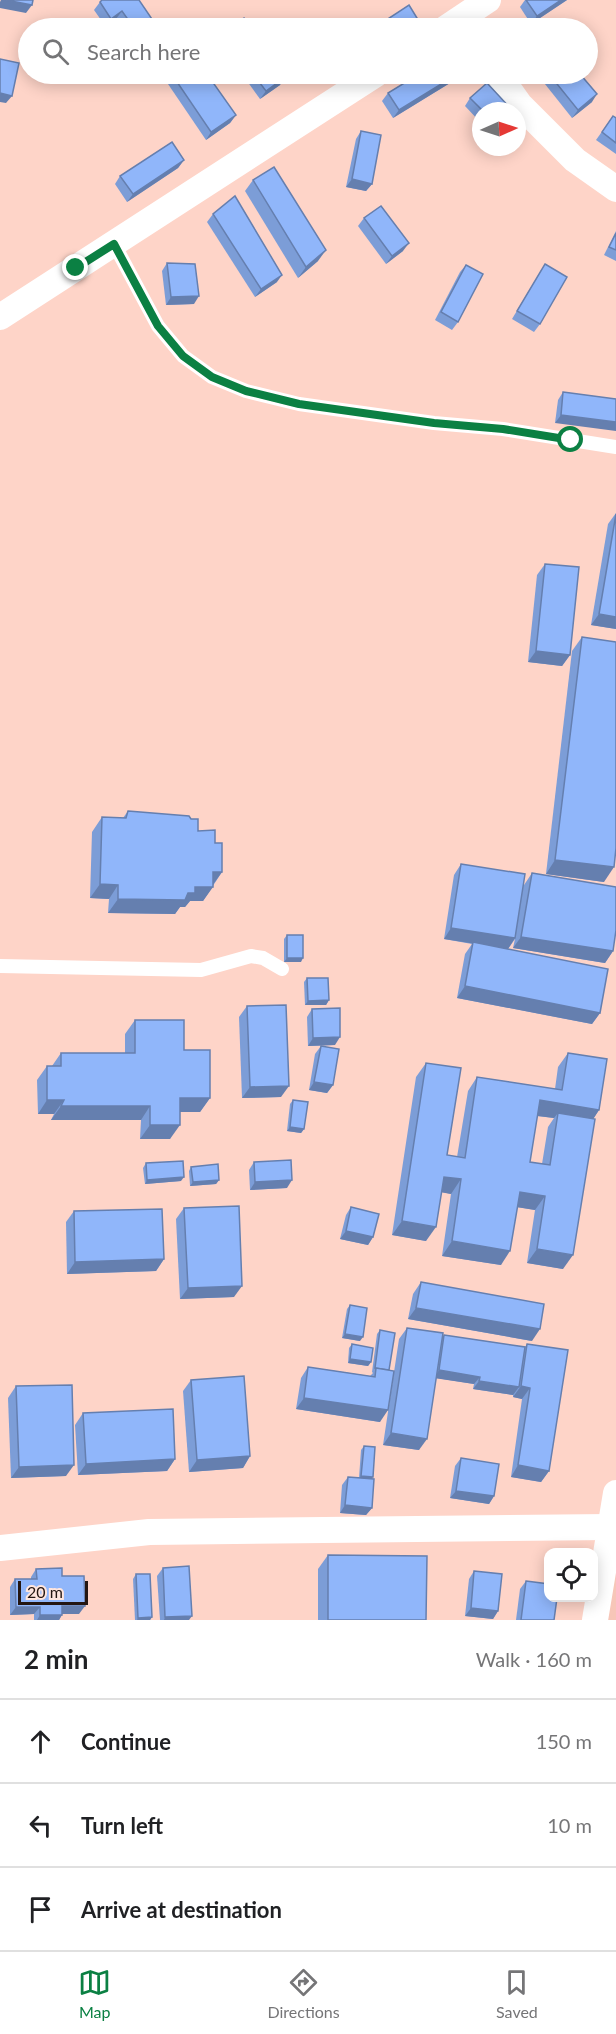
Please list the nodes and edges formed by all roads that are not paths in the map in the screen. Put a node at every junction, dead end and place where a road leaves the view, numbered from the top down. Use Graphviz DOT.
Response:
graph roads {
  1 [pos="488,0"];
  2 [pos="466,18"];
  3 [pos="361,84"];
  4 [pos="505,84"];
  5 [pos="616,189"];
  6 [pos="114,244"];
  7 [pos="0,317"];
  8 [pos="616,447"];
  9 [pos="0,966"];
  10 [pos="282,969"];
  11 [pos="616,1494"];
  12 [pos="610,1527"];
  13 [pos="0,1548"];
  14 [pos="596,1620"];
  1 -- 2 [label="street"];
  3 -- 6 [label="street"];
  4 -- 5 [label="street"];
  6 -- 7 [label="street"];
  6 -- 8 [label="lane"];
  9 -- 10 [label="lane"];
  11 -- 12 [label="street"];
  12 -- 13 [label="street"];
  12 -- 14 [label="street"];
}
